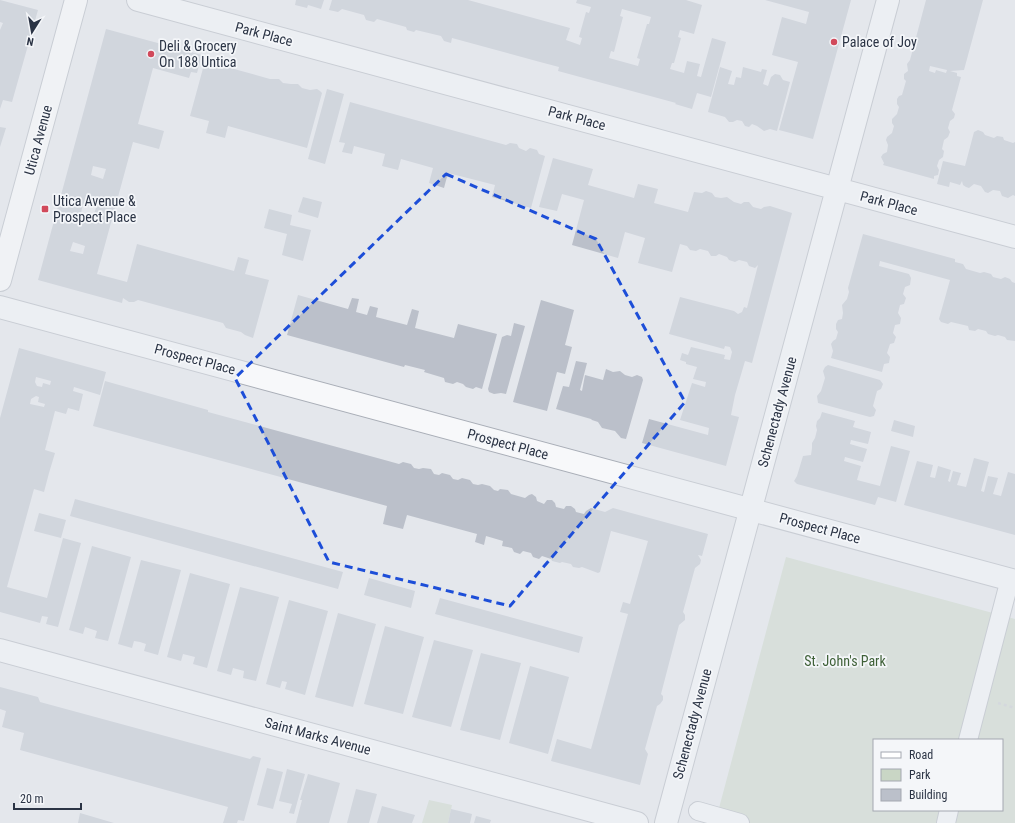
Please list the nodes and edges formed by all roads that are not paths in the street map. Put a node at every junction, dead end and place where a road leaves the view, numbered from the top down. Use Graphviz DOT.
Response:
graph roads {
  1 [pos="76,0"];
  2 [pos="138,0"];
  3 [pos="888,0"];
  4 [pos="837,189"];
  5 [pos="1015,237"];
  6 [pos="0,280"];
  7 [pos="0,307"];
  8 [pos="750,509"];
  9 [pos="1012,580"];
  10 [pos="0,650"];
  11 [pos="968,739"];
  12 [pos="949,811"];
  13 [pos="698,812"];
  14 [pos="637,823"];
  15 [pos="666,823"];
  16 [pos="740,823"];
  17 [pos="946,823"];
  1 -- 6 [label="main road, Utica Avenue"];
  2 -- 4 [label="street, Park Place"];
  3 -- 4 [label="street, Schenectady Avenue"];
  4 -- 5 [label="street, Park Place"];
  4 -- 8 [label="street, Schenectady Avenue"];
  7 -- 8 [label="street, Prospect Place"];
  8 -- 9 [label="street, Prospect Place"];
  8 -- 15 [label="street, Schenectady Avenue"];
  9 -- 11 [label="street"];
  10 -- 14 [label="street, Saint Marks Avenue"];
  12 -- 17 [label="street"];
  13 -- 16 [label="street"];
}
